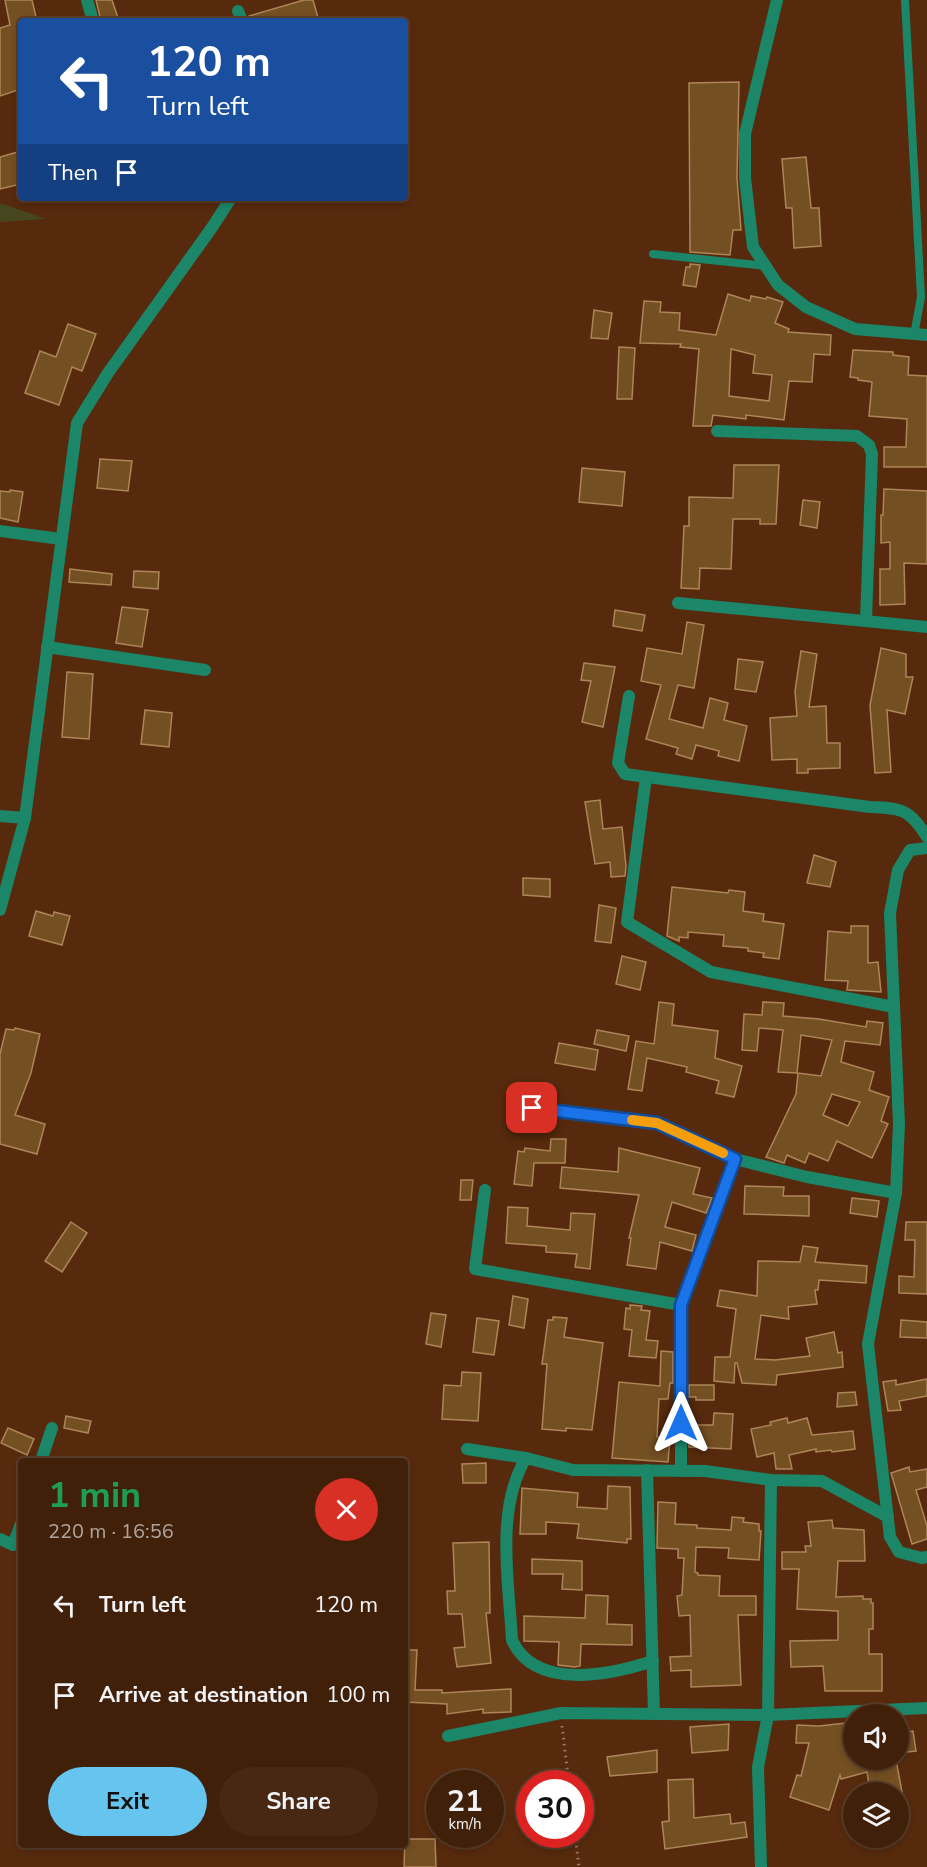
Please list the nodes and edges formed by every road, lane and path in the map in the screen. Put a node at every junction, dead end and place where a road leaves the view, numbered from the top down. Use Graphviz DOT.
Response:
graph roads {
  1 [pos="87,0"];
  2 [pos="777,0"];
  3 [pos="905,0"];
  4 [pos="92,18"];
  5 [pos="229,201"];
  6 [pos="653,254"];
  7 [pos="768,266"];
  8 [pos="924,298"];
  9 [pos="927,334"];
  10 [pos="914,335"];
  11 [pos="717,431"];
  12 [pos="0,531"];
  13 [pos="61,539"];
  14 [pos="678,603"];
  15 [pos="866,620"];
  16 [pos="927,627"];
  17 [pos="47,647"];
  18 [pos="205,670"];
  19 [pos="628,696"];
  20 [pos="646,777"];
  21 [pos="0,816"];
  22 [pos="25,819"];
  23 [pos="927,837"];
  24 [pos="927,848"];
  25 [pos="0,910"];
  26 [pos="894,1007"];
  27 [pos="532,1108"];
  28 [pos="735,1159"];
  29 [pos="485,1190"];
  30 [pos="896,1193"];
  31 [pos="681,1305"];
  32 [pos="52,1428"];
  33 [pos="467,1449"];
  34 [pos="42,1458"];
  35 [pos="525,1458"];
  36 [pos="647,1470"];
  37 [pos="681,1471"];
  38 [pos="771,1480"];
  39 [pos="888,1517"];
  40 [pos="18,1532"];
  41 [pos="0,1539"];
  42 [pos="927,1557"];
  43 [pos="653,1661"];
  44 [pos="927,1708"];
  45 [pos="561,1713"];
  46 [pos="654,1714"];
  47 [pos="768,1715"];
  48 [pos="448,1736"];
  49 [pos="567,1770"];
  50 [pos="577,1848"];
  51 [pos="579,1867"];
  52 [pos="761,1867"];
  1 -- 4 [label="street"];
  2 -- 7 [label="street"];
  3 -- 8 [label="lane"];
  5 -- 13 [label="street"];
  6 -- 7 [label="lane"];
  7 -- 10 [label="street"];
  8 -- 10 [label="lane"];
  9 -- 10 [label="street"];
  11 -- 15 [label="street"];
  12 -- 13 [label="street"];
  13 -- 17 [label="street"];
  14 -- 15 [label="street"];
  15 -- 16 [label="street"];
  17 -- 18 [label="street"];
  17 -- 22 [label="street"];
  19 -- 20 [label="street"];
  20 -- 23 [label="street"];
  20 -- 26 [label="street"];
  21 -- 22 [label="street"];
  22 -- 25 [label="street"];
  24 -- 26 [label="street"];
  26 -- 30 [label="street"];
  27 -- 28 [label="street"];
  28 -- 30 [label="street"];
  28 -- 31 [label="street"];
  29 -- 31 [label="street"];
  30 -- 39 [label="street"];
  31 -- 37 [label="street"];
  32 -- 34 [label="street"];
  33 -- 35 [label="street"];
  35 -- 36 [label="street"];
  35 -- 43 [label="street"];
  36 -- 37 [label="street"];
  36 -- 43 [label="street"];
  37 -- 38 [label="street"];
  38 -- 39 [label="street"];
  38 -- 47 [label="street"];
  39 -- 42 [label="street"];
  40 -- 41 [label="street"];
  43 -- 46 [label="street"];
  44 -- 47 [label="street"];
  45 -- 46 [label="street"];
  45 -- 48 [label="street"];
  45 -- 49 [label="path"];
  46 -- 47 [label="street"];
  47 -- 52 [label="street"];
  50 -- 51 [label="path"];
}
